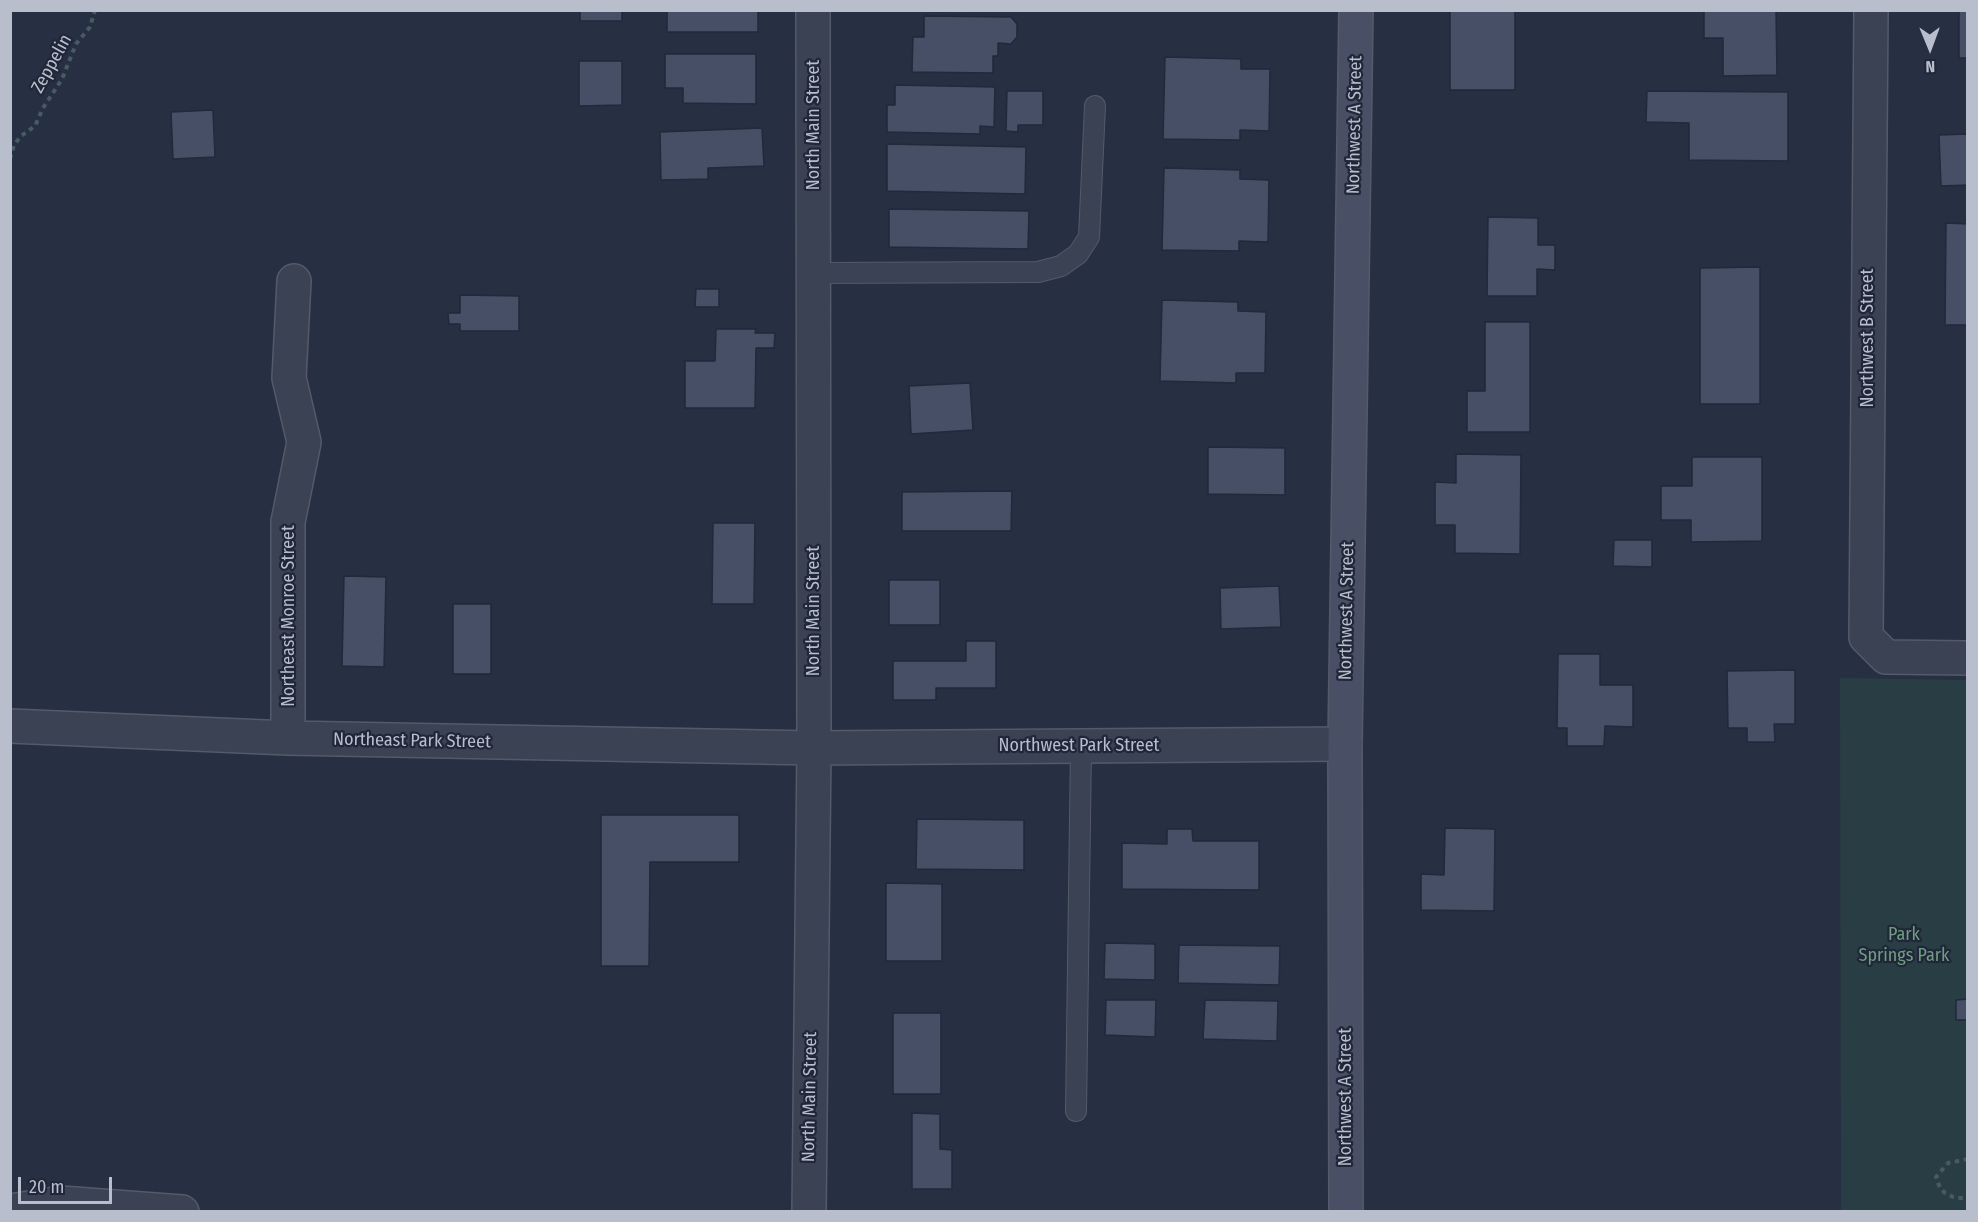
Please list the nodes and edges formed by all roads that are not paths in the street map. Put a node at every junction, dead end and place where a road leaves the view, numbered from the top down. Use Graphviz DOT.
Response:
graph roads {
  1 [pos="813,10"];
  2 [pos="1356,10"];
  3 [pos="1871,10"];
  4 [pos="1095,105"];
  5 [pos="815,273"];
  6 [pos="294,281"];
  7 [pos="1968,658"];
  8 [pos="10,726"];
  9 [pos="288,738"];
  10 [pos="1345,744"];
  11 [pos="1081,746"];
  12 [pos="814,748"];
  13 [pos="1076,1111"];
  14 [pos="10,1211"];
  15 [pos="182,1212"];
  16 [pos="809,1212"];
  17 [pos="1346,1212"];
  1 -- 5 [label="street, North Main Street"];
  2 -- 10 [label="street, Northwest A Street"];
  3 -- 7 [label="street, Northwest B Street"];
  4 -- 5 [label="lane"];
  5 -- 12 [label="street, North Main Street"];
  6 -- 9 [label="street, Northeast Monroe Street"];
  8 -- 9 [label="street, Northeast Park Street"];
  9 -- 12 [label="street, Northeast Park Street"];
  10 -- 11 [label="street, Northwest Park Street"];
  10 -- 17 [label="street, Northwest A Street"];
  11 -- 12 [label="street, Northwest Park Street"];
  11 -- 13 [label="lane"];
  12 -- 16 [label="street, North Main Street"];
  14 -- 15 [label="street"];
}
